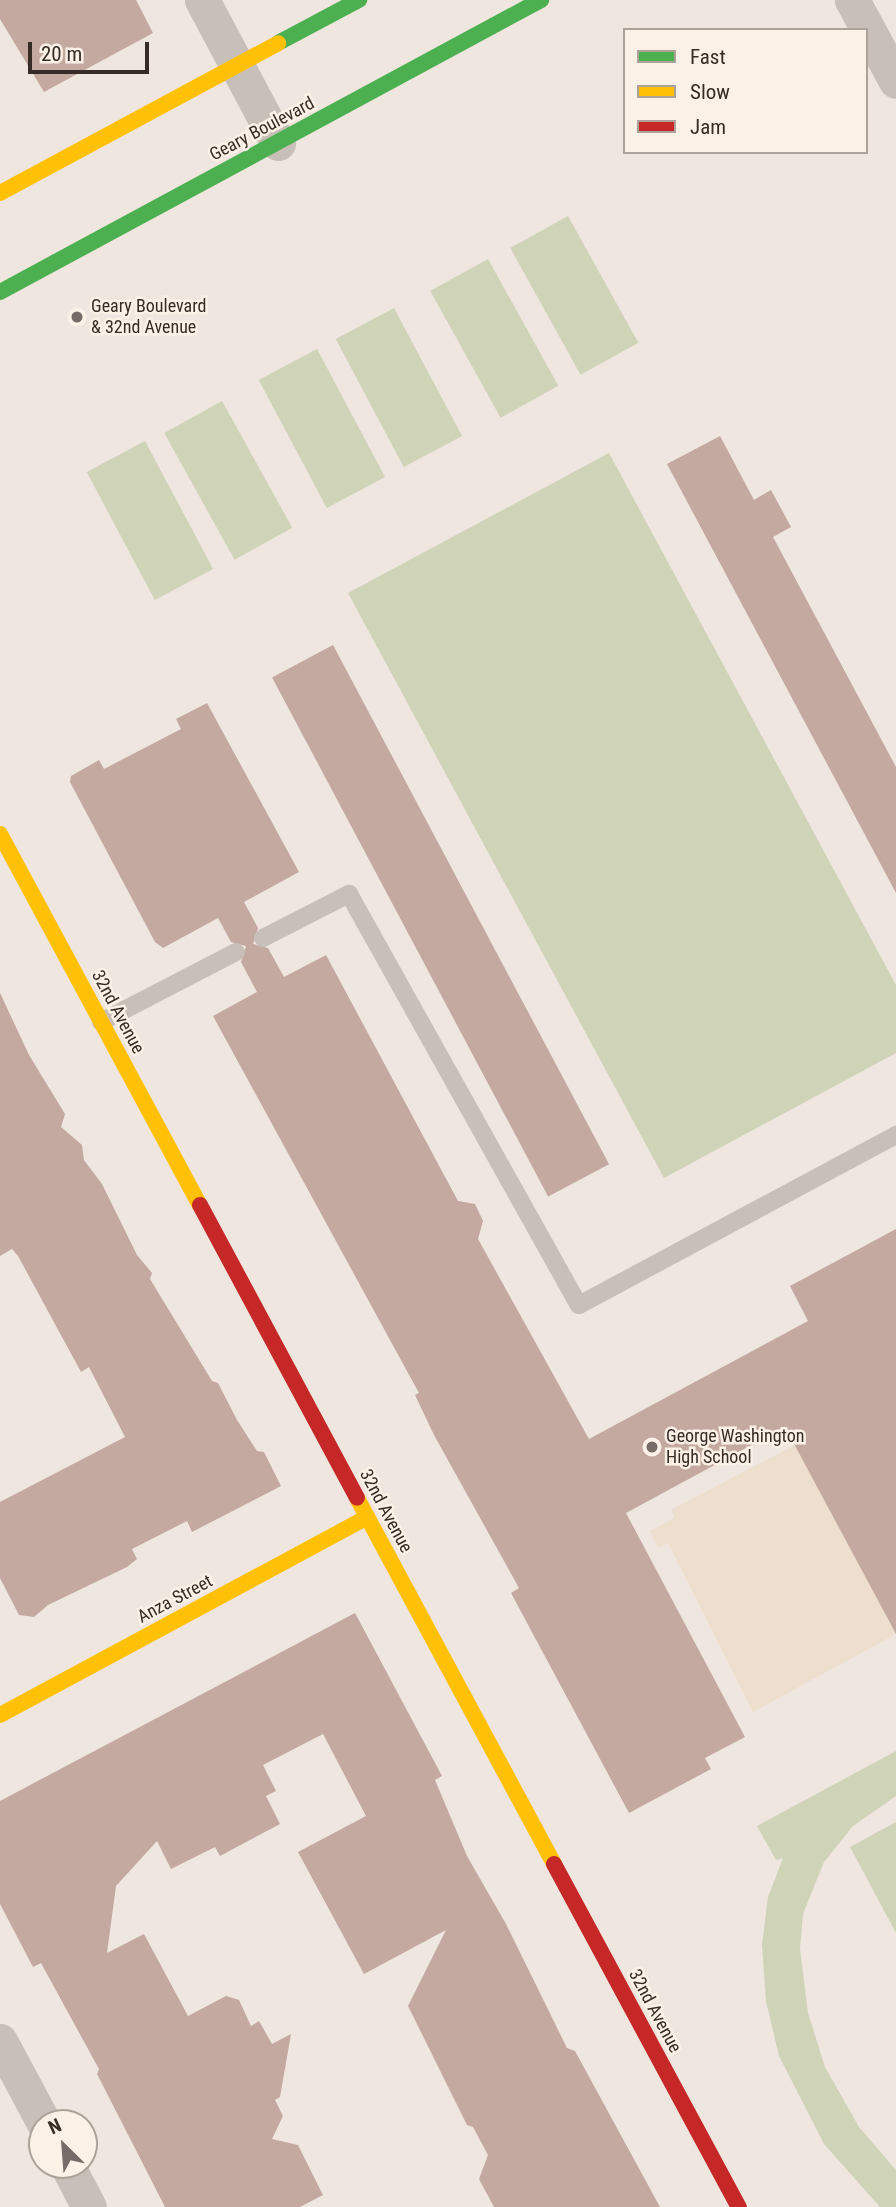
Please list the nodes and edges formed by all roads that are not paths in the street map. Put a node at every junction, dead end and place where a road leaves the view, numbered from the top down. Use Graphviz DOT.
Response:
graph roads {
  1 [pos="202,0"];
  2 [pos="359,0"];
  3 [pos="541,0"];
  4 [pos="852,0"];
  5 [pos="867,28"];
  6 [pos="868,29"];
  7 [pos="237,66"];
  8 [pos="896,81"];
  9 [pos="278,143"];
  10 [pos="0,193"];
  11 [pos="0,292"];
  12 [pos="0,834"];
  13 [pos="263,938"];
  14 [pos="236,952"];
  15 [pos="101,1022"];
  16 [pos="896,1135"];
  17 [pos="367,1517"];
  18 [pos="0,1715"];
  19 [pos="0,2041"];
  20 [pos="36,2109"];
  21 [pos="74,2179"];
  22 [pos="89,2207"];
  23 [pos="739,2207"];
  1 -- 7 [label="street"];
  2 -- 7 [label="street"];
  3 -- 9 [label="street, Geary Boulevard"];
  4 -- 5 [label="street"];
  6 -- 8 [label="street"];
  7 -- 9 [label="street"];
  7 -- 10 [label="street"];
  9 -- 11 [label="street, Geary Boulevard"];
  12 -- 15 [label="street, 32nd Avenue"];
  13 -- 16 [label="lane"];
  14 -- 15 [label="lane"];
  15 -- 17 [label="street, 32nd Avenue"];
  17 -- 18 [label="street, Anza Street"];
  17 -- 23 [label="street, 32nd Avenue"];
  19 -- 20 [label="street"];
  21 -- 22 [label="street"];
}
